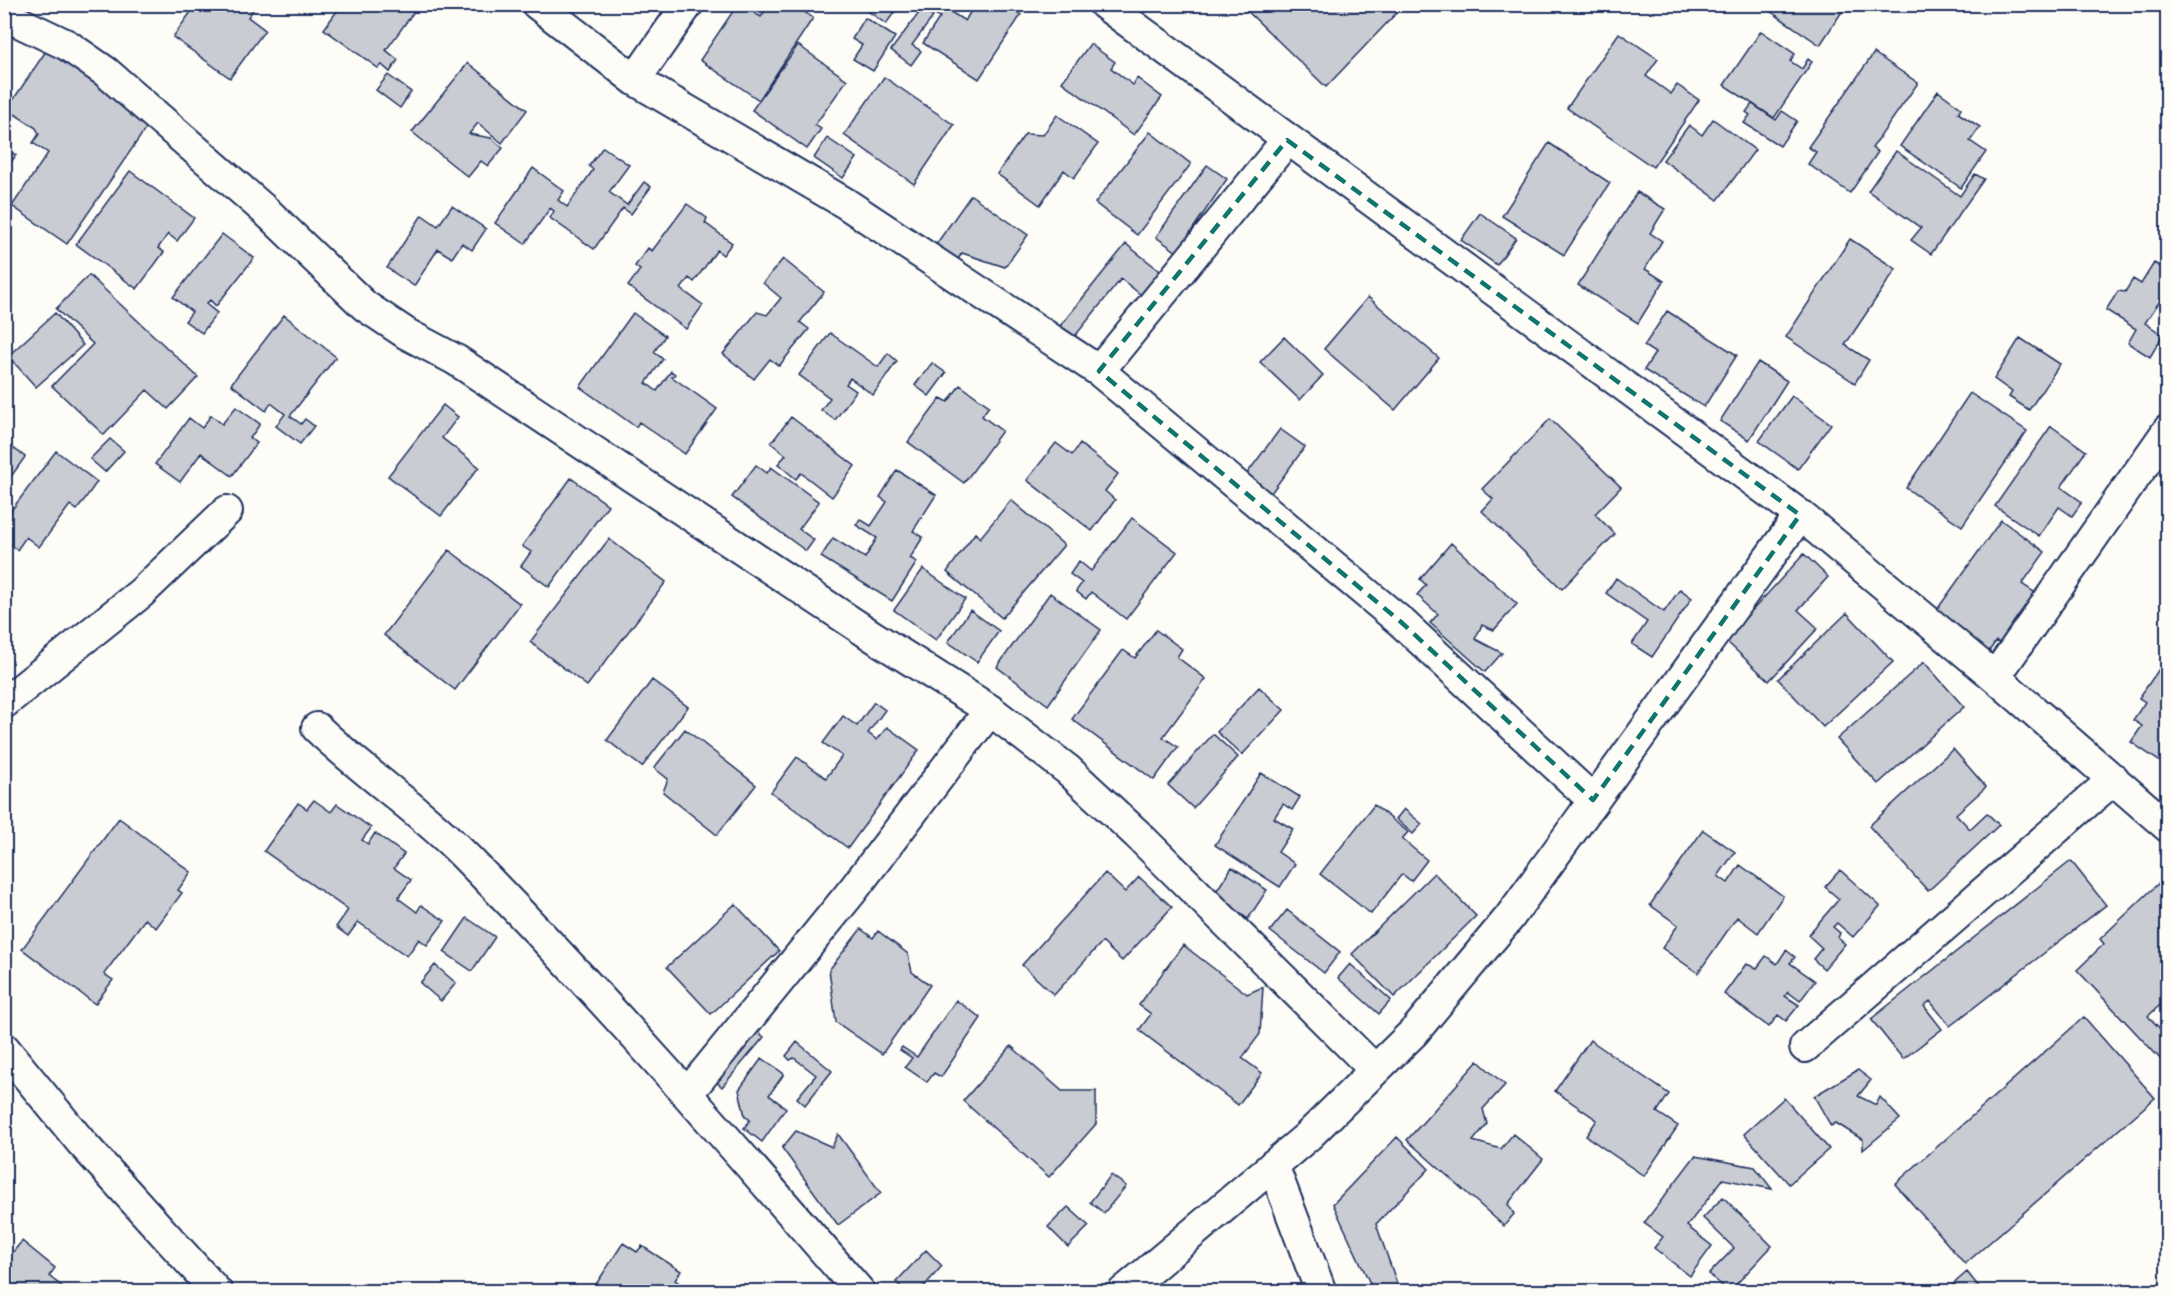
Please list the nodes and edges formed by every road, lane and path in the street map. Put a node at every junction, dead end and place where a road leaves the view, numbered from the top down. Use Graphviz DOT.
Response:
graph roads {
  1 [pos="537,4"];
  2 [pos="688,4"];
  3 [pos="1104,4"];
  4 [pos="4,15"];
  5 [pos="635,80"];
  6 [pos="1287,140"];
  7 [pos="1099,371"];
  8 [pos="2162,447"];
  9 [pos="227,511"];
  10 [pos="1800,515"];
  11 [pos="1995,677"];
  12 [pos="4,703"];
  13 [pos="990,710"];
  14 [pos="317,728"];
  15 [pos="2114,779"];
  16 [pos="1593,801"];
  17 [pos="2168,827"];
  18 [pos="1804,1047"];
  19 [pos="4,1048"];
  20 [pos="1375,1070"];
  21 [pos="688,1093"];
  22 [pos="1273,1165"];
  23 [pos="217,1292"];
  24 [pos="860,1292"];
  25 [pos="1123,1292"];
  26 [pos="1321,1292"];
  1 -- 5 [label="street"];
  2 -- 5 [label="street"];
  3 -- 6 [label="street"];
  4 -- 13 [label="street"];
  5 -- 7 [label="street"];
  6 -- 7 [label="street"];
  6 -- 10 [label="street"];
  7 -- 16 [label="street"];
  8 -- 11 [label="street"];
  9 -- 12 [label="street"];
  10 -- 11 [label="street"];
  10 -- 16 [label="street"];
  11 -- 15 [label="street"];
  13 -- 20 [label="street"];
  13 -- 21 [label="street"];
  14 -- 21 [label="street"];
  15 -- 17 [label="street"];
  15 -- 18 [label="street"];
  16 -- 20 [label="street"];
  19 -- 23 [label="street"];
  20 -- 22 [label="street"];
  21 -- 24 [label="street"];
  22 -- 25 [label="street"];
  22 -- 26 [label="street"];
}
